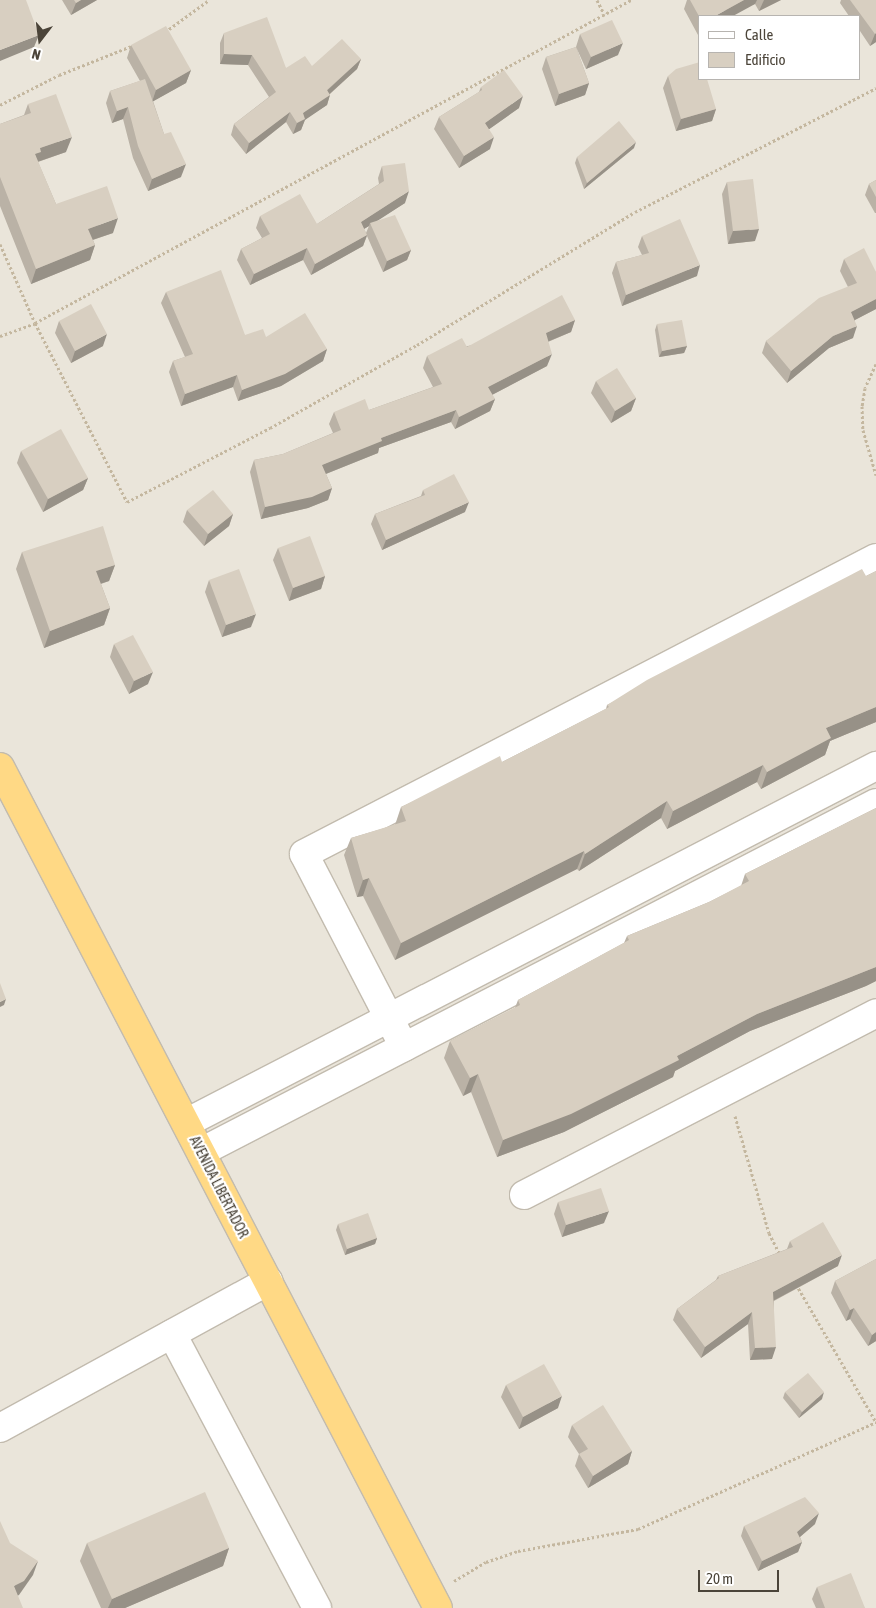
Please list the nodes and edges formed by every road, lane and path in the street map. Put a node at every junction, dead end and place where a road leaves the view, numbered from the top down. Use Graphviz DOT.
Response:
graph roads {
  1 [pos="209,0"];
  2 [pos="597,0"];
  3 [pos="630,0"];
  4 [pos="604,14"];
  5 [pos="160,34"];
  6 [pos="142,42"];
  7 [pos="876,88"];
  8 [pos="0,105"];
  9 [pos="0,244"];
  10 [pos="35,323"];
  11 [pos="0,336"];
  12 [pos="876,364"];
  13 [pos="876,476"];
  14 [pos="876,558"];
  15 [pos="876,766"];
  16 [pos="0,767"];
  17 [pos="876,803"];
  18 [pos="876,1013"];
  19 [pos="389,1018"];
  20 [pos="404,1047"];
  21 [pos="728,1090"];
  22 [pos="186,1123"];
  23 [pos="201,1152"];
  24 [pos="524,1195"];
  25 [pos="782,1258"];
  26 [pos="791,1275"];
  27 [pos="268,1281"];
  28 [pos="172,1334"];
  29 [pos="876,1422"];
  30 [pos="0,1428"];
  31 [pos="434,1601"];
  32 [pos="317,1608"];
  1 -- 5 [label="path"];
  2 -- 4 [label="path"];
  3 -- 4 [label="path"];
  4 -- 10 [label="path"];
  6 -- 8 [label="path"];
  7 -- 10 [label="path"];
  9 -- 10 [label="path"];
  10 -- 11 [label="path"];
  12 -- 13 [label="path"];
  14 -- 19 [label="street"];
  15 -- 19 [label="street"];
  16 -- 22 [label="highway, AVENIDA LIBERTADOR"];
  17 -- 20 [label="street"];
  18 -- 21 [label="street"];
  19 -- 20 [label="street"];
  19 -- 22 [label="street"];
  20 -- 23 [label="street"];
  21 -- 24 [label="street"];
  21 -- 25 [label="path"];
  22 -- 23 [label="highway, AVENIDA LIBERTADOR"];
  23 -- 27 [label="highway, AVENIDA LIBERTADOR"];
  26 -- 29 [label="path"];
  27 -- 28 [label="street"];
  27 -- 31 [label="highway, AVENIDA LIBERTADOR"];
  28 -- 30 [label="street"];
  28 -- 32 [label="street"];
  29 -- 31 [label="path"];
}
